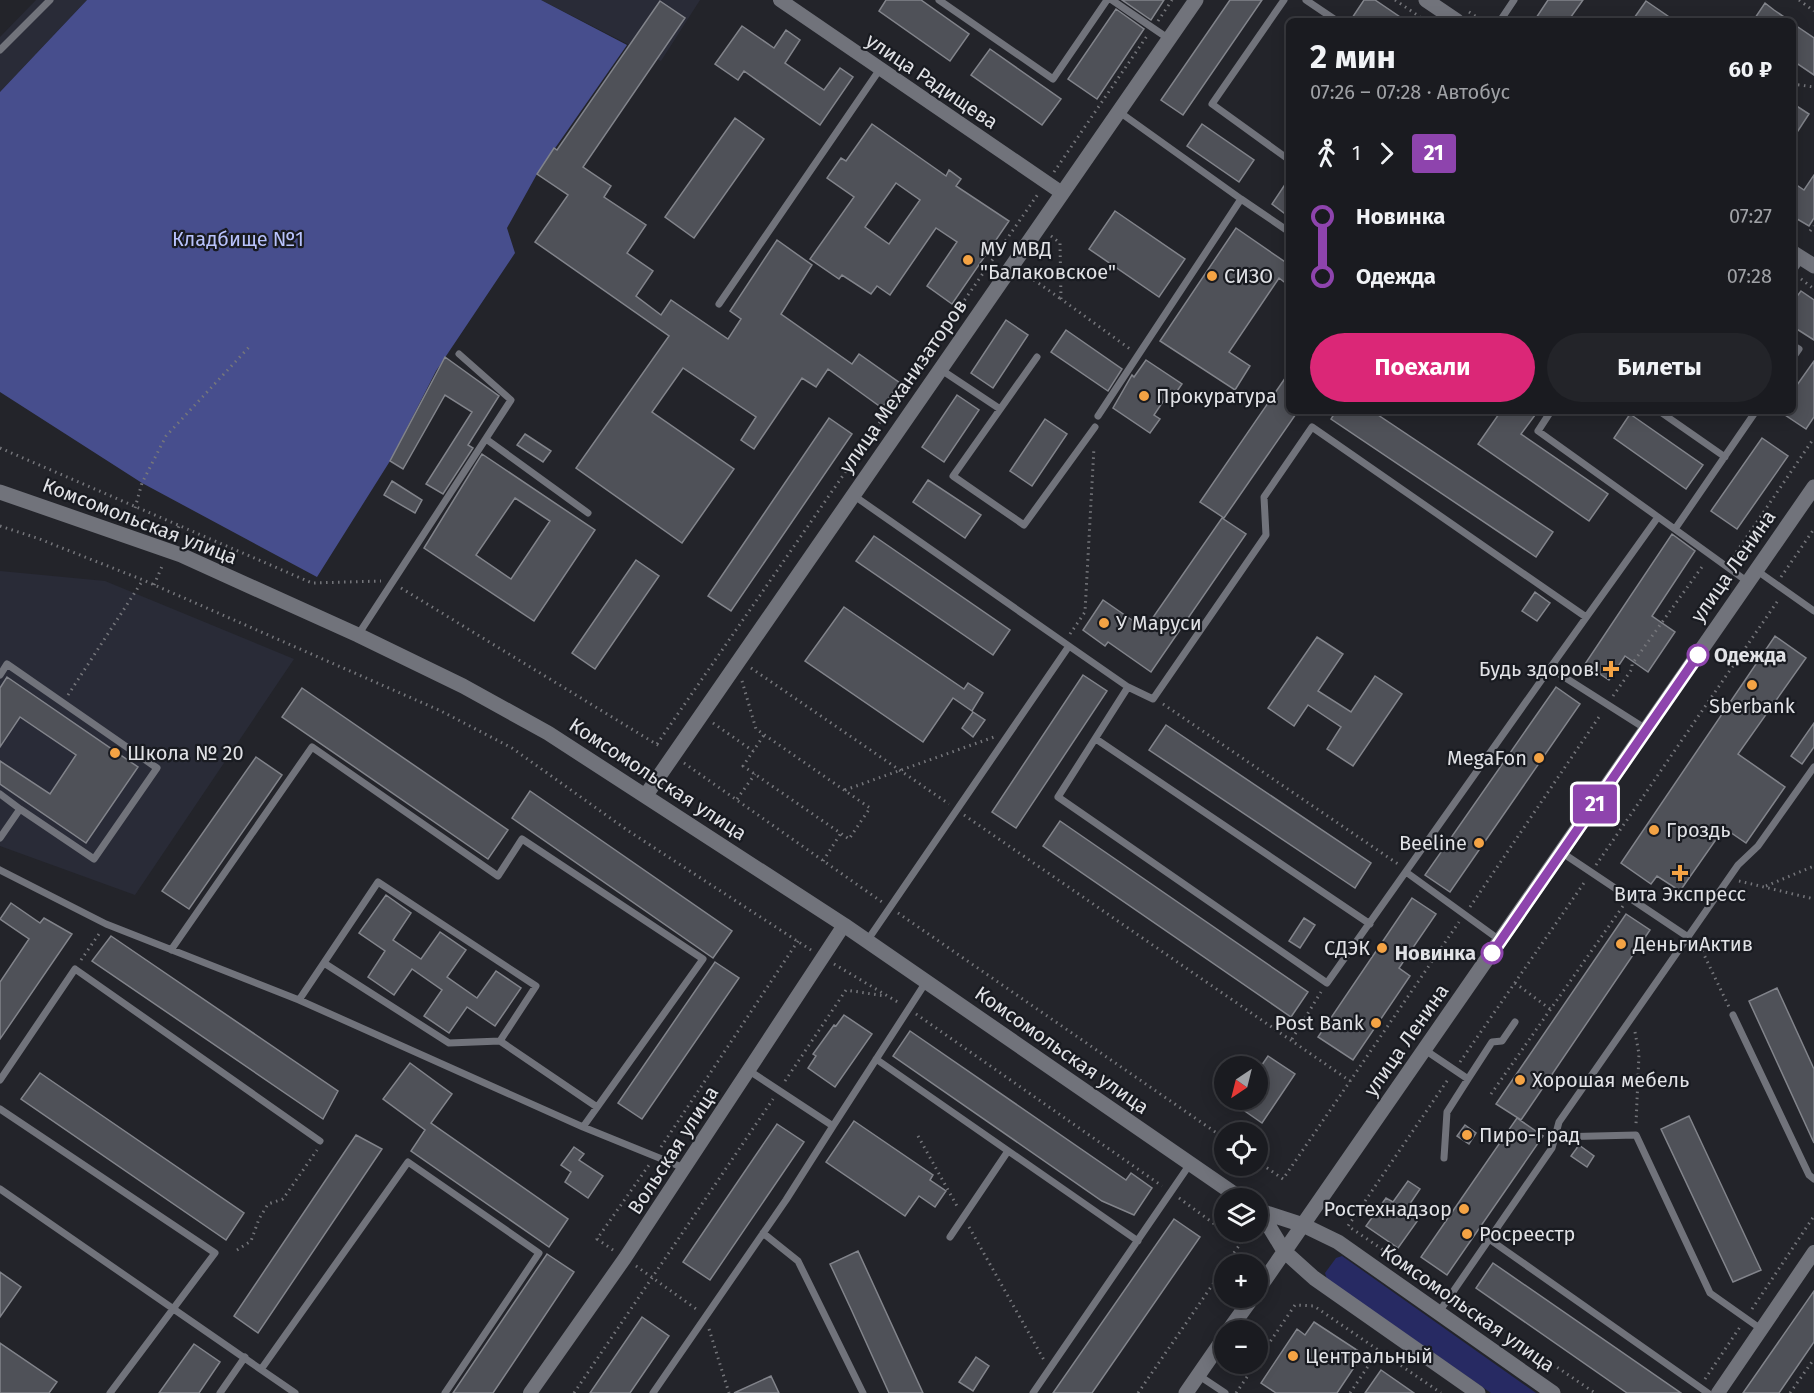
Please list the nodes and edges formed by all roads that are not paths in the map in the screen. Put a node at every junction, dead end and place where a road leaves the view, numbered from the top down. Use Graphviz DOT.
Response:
graph roads {
  1 [pos="50,0"];
  2 [pos="780,0"];
  3 [pos="939,0"];
  4 [pos="1107,0"];
  5 [pos="1112,0"];
  6 [pos="1196,0"];
  7 [pos="1284,0"];
  8 [pos="1306,0"];
  9 [pos="1426,0"];
  10 [pos="1514,0"];
  11 [pos="1333,18"];
  12 [pos="1449,18"];
  13 [pos="1502,18"];
  14 [pos="1169,39"];
  15 [pos="0,50"];
  16 [pos="880,69"];
  17 [pos="1119,111"];
  18 [pos="1286,158"];
  19 [pos="1062,193"];
  20 [pos="1241,199"];
  21 [pos="1286,230"];
  22 [pos="719,304"];
  23 [pos="459,354"];
  24 [pos="1037,357"];
  25 [pos="940,369"];
  26 [pos="1000,409"];
  27 [pos="1549,414"];
  28 [pos="1663,414"];
  29 [pos="1754,414"];
  30 [pos="1098,416"];
  31 [pos="1095,427"];
  32 [pos="486,439"];
  33 [pos="1725,457"];
  34 [pos="1814,487"];
  35 [pos="0,492"];
  36 [pos="853,495"];
  37 [pos="588,513"];
  38 [pos="1658,517"];
  39 [pos="1675,529"];
  40 [pos="1752,576"];
  41 [pos="1814,611"];
  42 [pos="1586,617"];
  43 [pos="358,635"];
  44 [pos="1066,644"];
  45 [pos="1550,668"];
  46 [pos="0,675"];
  47 [pos="1128,687"];
  48 [pos="1646,729"];
  49 [pos="1095,739"];
  50 [pos="1814,767"];
  51 [pos="0,795"];
  52 [pos="646,795"];
  53 [pos="20,809"];
  54 [pos="0,838"];
  55 [pos="1562,852"];
  56 [pos="0,870"];
  57 [pos="1406,872"];
  58 [pos="1370,924"];
  59 [pos="844,925"];
  60 [pos="1690,933"];
  61 [pos="867,941"];
  62 [pos="1501,941"];
  63 [pos="171,950"];
  64 [pos="324,963"];
  65 [pos="926,982"];
  66 [pos="299,1000"];
  67 [pos="1733,1015"];
  68 [pos="1515,1022"];
  69 [pos="500,1041"];
  70 [pos="1425,1050"];
  71 [pos="876,1059"];
  72 [pos="748,1070"];
  73 [pos="1468,1079"];
  74 [pos="0,1080"];
  75 [pos="597,1107"];
  76 [pos="0,1109"];
  77 [pos="833,1126"];
  78 [pos="583,1127"];
  79 [pos="1555,1137"];
  80 [pos="320,1141"];
  81 [pos="1008,1151"];
  82 [pos="1444,1158"];
  83 [pos="1190,1164"];
  84 [pos="684,1168"];
  85 [pos="1814,1179"];
  86 [pos="1225,1188"];
  87 [pos="0,1189"];
  88 [pos="1268,1215"];
  89 [pos="1304,1225"];
  90 [pos="1268,1226"];
  91 [pos="763,1233"];
  92 [pos="950,1237"];
  93 [pos="1489,1239"];
  94 [pos="1138,1240"];
  95 [pos="1284,1251"];
  96 [pos="1814,1252"];
  97 [pos="1268,1275"];
  98 [pos="173,1306"];
  99 [pos="1438,1312"];
  100 [pos="1761,1329"];
  101 [pos="1214,1352"];
  102 [pos="245,1357"];
  103 [pos="262,1368"];
  104 [pos="1198,1375"];
  105 [pos="110,1393"];
  106 [pos="220,1393"];
  107 [pos="295,1393"];
  108 [pos="445,1393"];
  109 [pos="530,1393"];
  110 [pos="653,1393"];
  111 [pos="863,1393"];
  112 [pos="1033,1393"];
  113 [pos="1186,1393"];
  114 [pos="1225,1393"];
  115 [pos="1478,1393"];
  116 [pos="1553,1393"];
  117 [pos="1708,1393"];
  118 [pos="1718,1393"];
  1 -- 15 [label="lane"];
  2 -- 16 [label="street, улица Радищева"];
  3 -- 4 [label="lane"];
  5 -- 14 [label="lane"];
  6 -- 14 [label="main road, улица Механизаторов"];
  7 -- 18 [label="lane"];
  8 -- 11 [label="lane"];
  9 -- 12 [label="main road"];
  10 -- 13 [label="lane"];
  14 -- 17 [label="main road, улица Механизаторов"];
  16 -- 19 [label="street, улица Радищева"];
  16 -- 22 [label="lane"];
  17 -- 19 [label="main road, улица Механизаторов"];
  17 -- 20 [label="lane"];
  19 -- 25 [label="main road, улица Механизаторов"];
  20 -- 21 [label="lane"];
  20 -- 30 [label="lane"];
  23 -- 32 [label="lane"];
  24 -- 26 [label="lane"];
  25 -- 26 [label="lane"];
  25 -- 36 [label="main road, улица Механизаторов"];
  26 -- 31 [label="lane"];
  27 -- 38 [label="lane"];
  28 -- 33 [label="lane"];
  29 -- 33 [label="lane"];
  32 -- 37 [label="lane"];
  32 -- 43 [label="lane"];
  33 -- 39 [label="lane"];
  34 -- 40 [label="main road, улица Ленина"];
  35 -- 43 [label="main road, Комсомольская улица"];
  36 -- 44 [label="lane"];
  36 -- 52 [label="main road, улица Механизаторов"];
  38 -- 39 [label="lane"];
  38 -- 42 [label="lane"];
  39 -- 40 [label="lane"];
  40 -- 41 [label="lane"];
  40 -- 48 [label="main road, улица Ленина"];
  42 -- 45 [label="lane"];
  42 -- 47 [label="lane"];
  43 -- 52 [label="main road, Комсомольская улица"];
  44 -- 47 [label="lane"];
  44 -- 61 [label="lane"];
  45 -- 48 [label="lane"];
  45 -- 57 [label="lane"];
  46 -- 53 [label="lane"];
  47 -- 49 [label="lane"];
  48 -- 55 [label="main road, улица Ленина"];
  49 -- 58 [label="lane"];
  49 -- 58 [label="lane"];
  50 -- 60 [label="lane"];
  51 -- 53 [label="lane"];
  52 -- 59 [label="main road, Комсомольская улица"];
  53 -- 54 [label="lane"];
  55 -- 60 [label="lane"];
  55 -- 62 [label="main road, улица Ленина"];
  56 -- 63 [label="lane"];
  57 -- 58 [label="lane"];
  57 -- 62 [label="lane"];
  59 -- 61 [label="main road, Комсомольская улица"];
  59 -- 72 [label="street, Вольская улица"];
  60 -- 79 [label="lane"];
  61 -- 65 [label="main road, Комсомольская улица"];
  62 -- 70 [label="main road, улица Ленина"];
  63 -- 66 [label="lane"];
  63 -- 75 [label="lane"];
  64 -- 66 [label="lane"];
  64 -- 69 [label="lane"];
  64 -- 69 [label="lane"];
  65 -- 71 [label="lane"];
  65 -- 83 [label="main road, Комсомольская улица"];
  66 -- 78 [label="lane"];
  67 -- 85 [label="lane"];
  68 -- 73 [label="lane"];
  69 -- 75 [label="lane"];
  70 -- 73 [label="lane"];
  70 -- 89 [label="main road, улица Ленина"];
  71 -- 77 [label="lane"];
  71 -- 81 [label="lane"];
  72 -- 77 [label="lane"];
  72 -- 84 [label="street, Вольская улица"];
  73 -- 82 [label="lane"];
  74 -- 80 [label="lane"];
  75 -- 78 [label="lane"];
  76 -- 98 [label="lane"];
  77 -- 91 [label="lane"];
  78 -- 84 [label="lane"];
  79 -- 93 [label="lane"];
  79 -- 100 [label="lane"];
  81 -- 92 [label="lane"];
  81 -- 94 [label="lane"];
  83 -- 86 [label="main road, Комсомольская улица"];
  83 -- 94 [label="lane"];
  84 -- 109 [label="street, Вольская улица"];
  87 -- 98 [label="lane"];
  88 -- 89 [label="main road, Комсомольская улица"];
  89 -- 95 [label="main road, улица Ленина"];
  89 -- 99 [label="main road, Комсомольская улица"];
  90 -- 95 [label="main road, Комсомольская улица"];
  91 -- 110 [label="lane"];
  91 -- 111 [label="lane"];
  93 -- 99 [label="lane"];
  93 -- 117 [label="lane"];
  94 -- 112 [label="lane"];
  95 -- 97 [label="main road, улица Ленина"];
  95 -- 115 [label="main road, Комсомольская улица"];
  96 -- 100 [label="street"];
  98 -- 102 [label="lane"];
  98 -- 105 [label="lane"];
  99 -- 116 [label="main road, Комсомольская улица"];
  100 -- 118 [label="street"];
  101 -- 104 [label="main road"];
  102 -- 103 [label="lane"];
  102 -- 106 [label="lane"];
  103 -- 107 [label="lane"];
  103 -- 108 [label="lane"];
  104 -- 113 [label="main road"];
  104 -- 114 [label="lane"];
}
